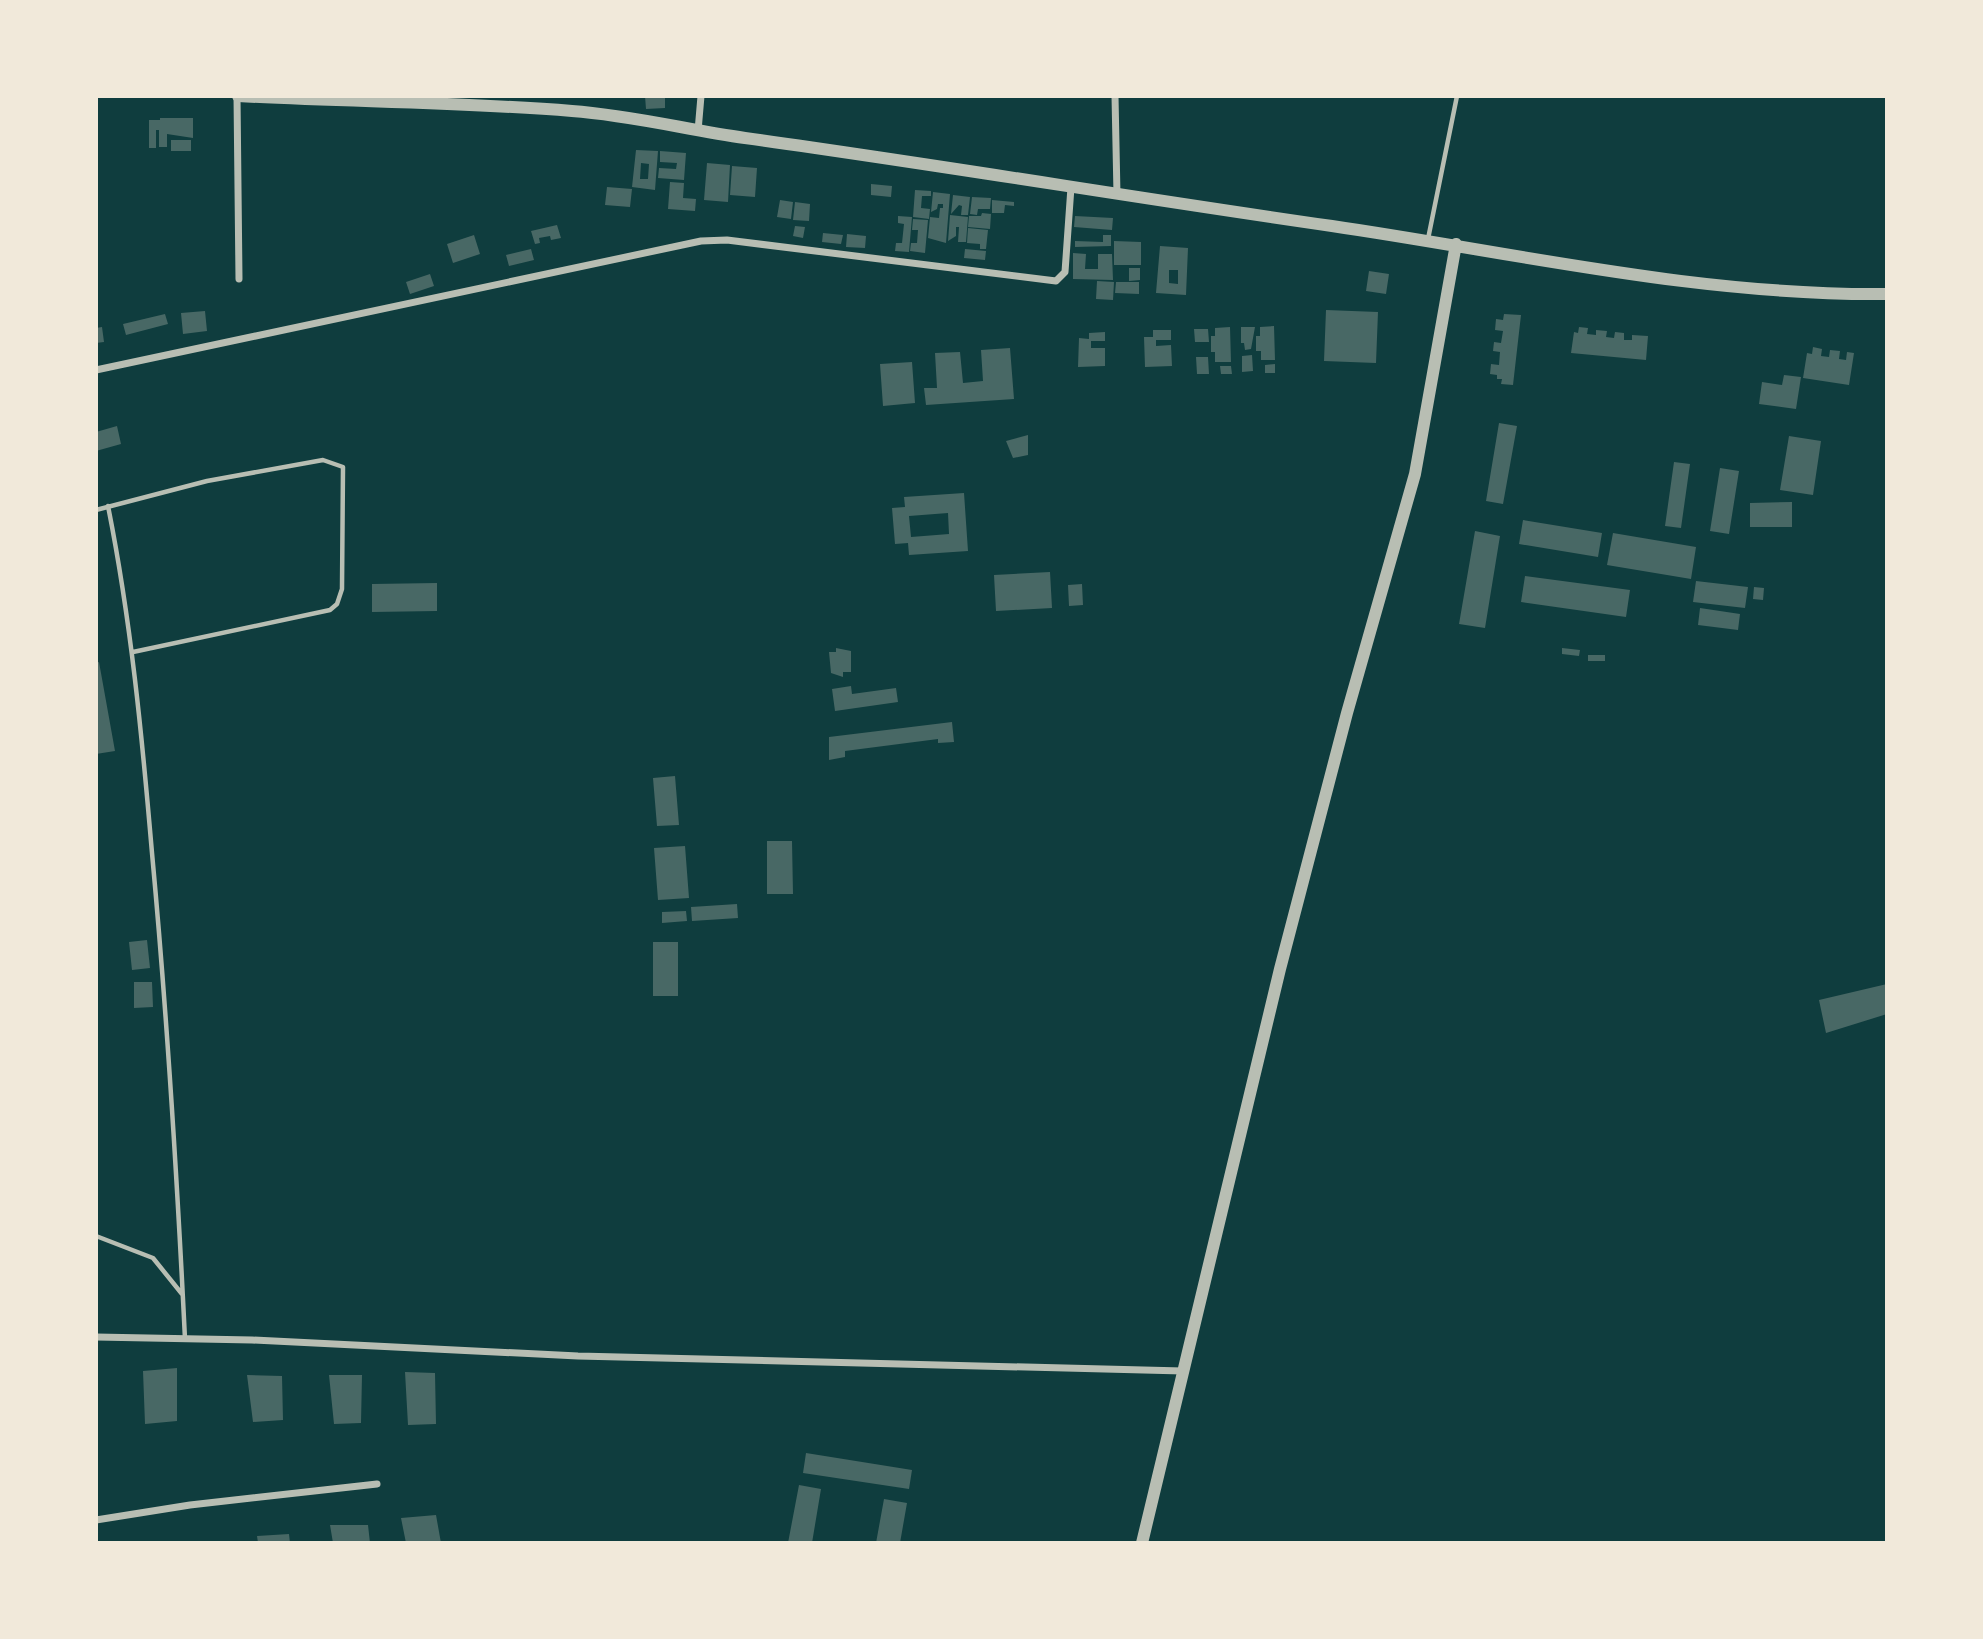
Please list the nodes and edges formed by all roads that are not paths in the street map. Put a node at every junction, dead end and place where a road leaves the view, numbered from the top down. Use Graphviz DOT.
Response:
graph roads {
  1 [pos="238,96"];
  2 [pos="701,96"];
  3 [pos="1115,96"];
  4 [pos="1457,96"];
  5 [pos="698,132"];
  6 [pos="1071,187"];
  7 [pos="1117,195"];
  8 [pos="1428,240"];
  9 [pos="1456,244"];
  10 [pos="239,279"];
  11 [pos="1887,294"];
  12 [pos="96,370"];
  13 [pos="108,506"];
  14 [pos="96,510"];
  15 [pos="133,652"];
  16 [pos="96,1236"];
  17 [pos="183,1295"];
  18 [pos="96,1337"];
  19 [pos="185,1339"];
  20 [pos="1183,1371"];
  21 [pos="377,1484"];
  22 [pos="96,1520"];
  23 [pos="1142,1543"];
  1 -- 5 [label="street"];
  1 -- 10 [label="street"];
  2 -- 5 [label="street"];
  3 -- 7 [label="street"];
  4 -- 8 [label="lane"];
  5 -- 6 [label="street"];
  6 -- 7 [label="street"];
  6 -- 12 [label="street"];
  7 -- 8 [label="street"];
  8 -- 9 [label="street"];
  9 -- 11 [label="street"];
  9 -- 20 [label="street"];
  13 -- 14 [label="lane"];
  13 -- 15 [label="lane"];
  13 -- 15 [label="lane"];
  15 -- 17 [label="lane"];
  16 -- 17 [label="lane"];
  17 -- 19 [label="lane"];
  18 -- 19 [label="street"];
  19 -- 20 [label="street"];
  20 -- 23 [label="street"];
  21 -- 22 [label="street"];
}
